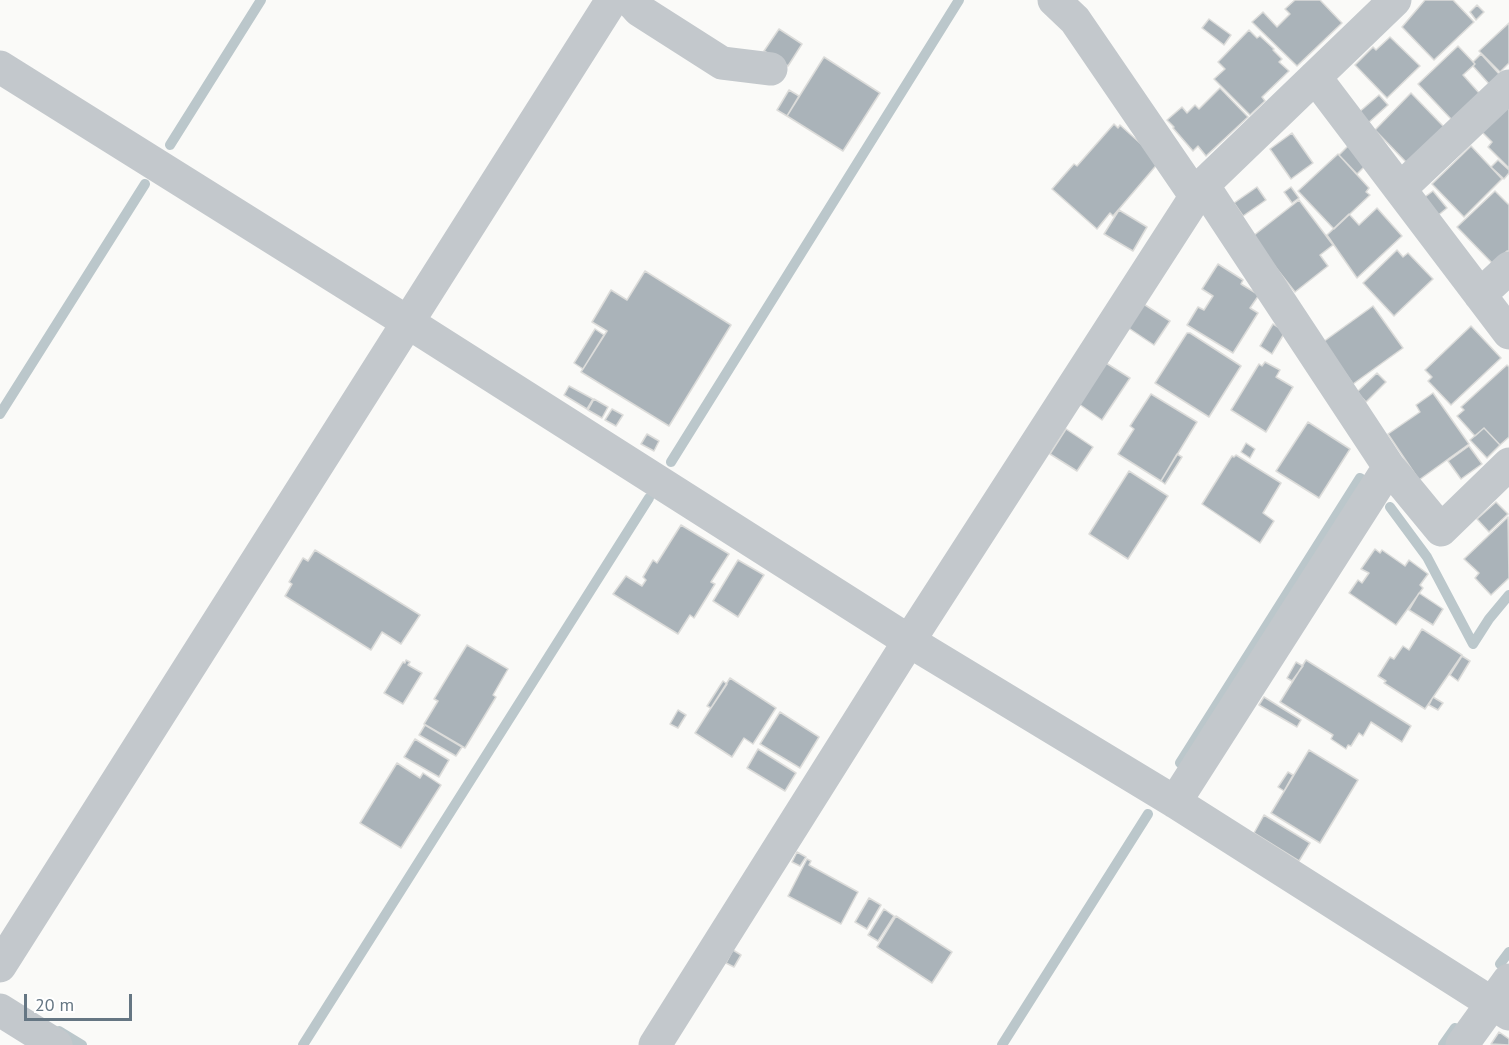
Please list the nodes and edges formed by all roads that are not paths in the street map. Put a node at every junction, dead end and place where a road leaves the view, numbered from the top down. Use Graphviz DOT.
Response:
graph roads {
  1 [pos="612,0"];
  2 [pos="630,0"];
  3 [pos="1054,0"];
  4 [pos="1395,0"];
  5 [pos="0,67"];
  6 [pos="771,69"];
  7 [pos="1315,77"];
  8 [pos="1509,86"];
  9 [pos="1400,189"];
  10 [pos="1200,191"];
  11 [pos="1509,268"];
  12 [pos="1480,295"];
  13 [pos="408,323"];
  14 [pos="1509,333"];
  15 [pos="1509,464"];
  16 [pos="1389,467"];
  17 [pos="909,641"];
  18 [pos="1175,802"];
  19 [pos="0,966"];
  20 [pos="1503,999"];
  21 [pos="0,1010"];
  22 [pos="56,1045"];
  23 [pos="655,1045"];
  24 [pos="1462,1045"];
  1 -- 13 [label="street"];
  2 -- 6 [label="street"];
  3 -- 10 [label="street"];
  4 -- 7 [label="street"];
  5 -- 13 [label="street"];
  7 -- 9 [label="street"];
  7 -- 10 [label="street"];
  8 -- 9 [label="street"];
  9 -- 12 [label="street"];
  10 -- 16 [label="street"];
  10 -- 17 [label="street"];
  11 -- 12 [label="street"];
  12 -- 14 [label="street"];
  13 -- 17 [label="street"];
  13 -- 19 [label="street"];
  15 -- 16 [label="street"];
  16 -- 18 [label="street"];
  17 -- 18 [label="street"];
  17 -- 23 [label="street"];
  18 -- 20 [label="street"];
  20 -- 24 [label="street"];
  21 -- 22 [label="street"];
}
